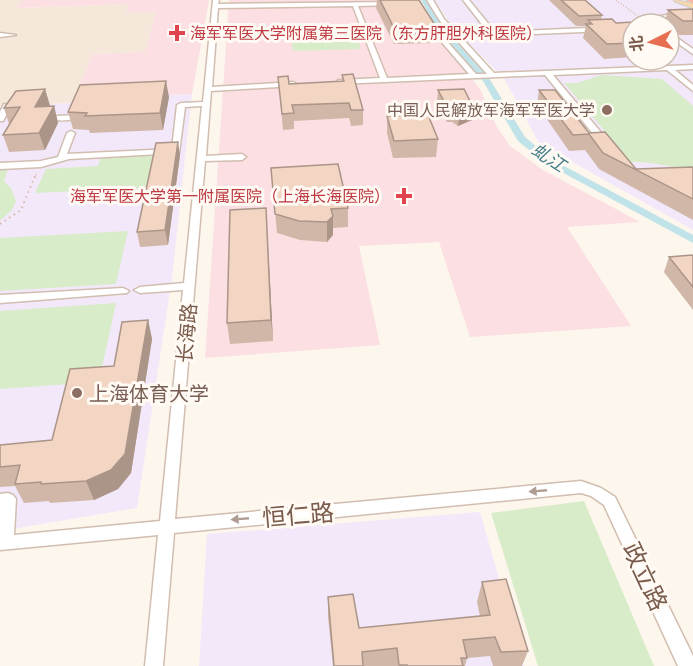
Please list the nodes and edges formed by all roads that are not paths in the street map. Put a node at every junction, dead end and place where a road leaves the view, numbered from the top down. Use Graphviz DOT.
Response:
graph roads {
  1 [pos="430,0"];
  2 [pos="466,0"];
  3 [pos="677,0"];
  4 [pos="215,3"];
  5 [pos="397,3"];
  6 [pos="356,4"];
  7 [pos="693,6"];
  8 [pos="431,26"];
  9 [pos="621,29"];
  10 [pos="493,34"];
  11 [pos="0,35"];
  12 [pos="13,35"];
  13 [pos="454,35"];
  14 [pos="442,36"];
  15 [pos="681,43"];
  16 [pos="693,52"];
  17 [pos="621,70"];
  18 [pos="674,72"];
  19 [pos="548,74"];
  20 [pos="476,76"];
  21 [pos="491,76"];
  22 [pos="384,80"];
  23 [pos="337,82"];
  24 [pos="302,84"];
  25 [pos="207,89"];
  26 [pos="693,89"];
  27 [pos="206,104"];
  28 [pos="7,106"];
  29 [pos="71,117"];
  30 [pos="57,118"];
  31 [pos="0,119"];
  32 [pos="71,134"];
  33 [pos="613,151"];
  34 [pos="242,157"];
  35 [pos="61,159"];
  36 [pos="201,159"];
  37 [pos="0,166"];
  38 [pos="190,286"];
  39 [pos="140,290"];
  40 [pos="123,291"];
  41 [pos="0,299"];
  42 [pos="596,492"];
  43 [pos="0,500"];
  44 [pos="169,526"];
  45 [pos="3,543"];
  46 [pos="154,666"];
  47 [pos="688,666"];
  1 -- 13 [label="street"];
  2 -- 10 [label="street"];
  3 -- 7 [label="main road"];
  4 -- 6 [label="street"];
  4 -- 25 [label="street, 长海路"];
  5 -- 6 [label="street"];
  6 -- 22 [label="street"];
  8 -- 14 [label="street"];
  9 -- 10 [label="street"];
  10 -- 13 [label="street"];
  11 -- 12 [label="street"];
  13 -- 14 [label="street"];
  13 -- 21 [label="street"];
  14 -- 20 [label="street"];
  15 -- 16 [label="street"];
  17 -- 19 [label="street"];
  18 -- 26 [label="street"];
  19 -- 21 [label="street"];
  19 -- 33 [label="street"];
  20 -- 21 [label="street"];
  20 -- 22 [label="street"];
  22 -- 23 [label="street"];
  24 -- 25 [label="street"];
  25 -- 27 [label="street, 长海路"];
  27 -- 35 [label="street"];
  27 -- 36 [label="street, 长海路"];
  28 -- 31 [label="street"];
  29 -- 30 [label="street"];
  32 -- 35 [label="street"];
  34 -- 36 [label="street"];
  35 -- 37 [label="street"];
  36 -- 38 [label="street, 长海路"];
  38 -- 39 [label="street"];
  38 -- 44 [label="street, 长海路"];
  40 -- 41 [label="street"];
  42 -- 44 [label="street, 恒仁路, one-way"];
  42 -- 47 [label="street, 政立路"];
  43 -- 45 [label="street"];
  44 -- 45 [label="street, 恒仁路"];
  44 -- 46 [label="street, 长海路"];
}
